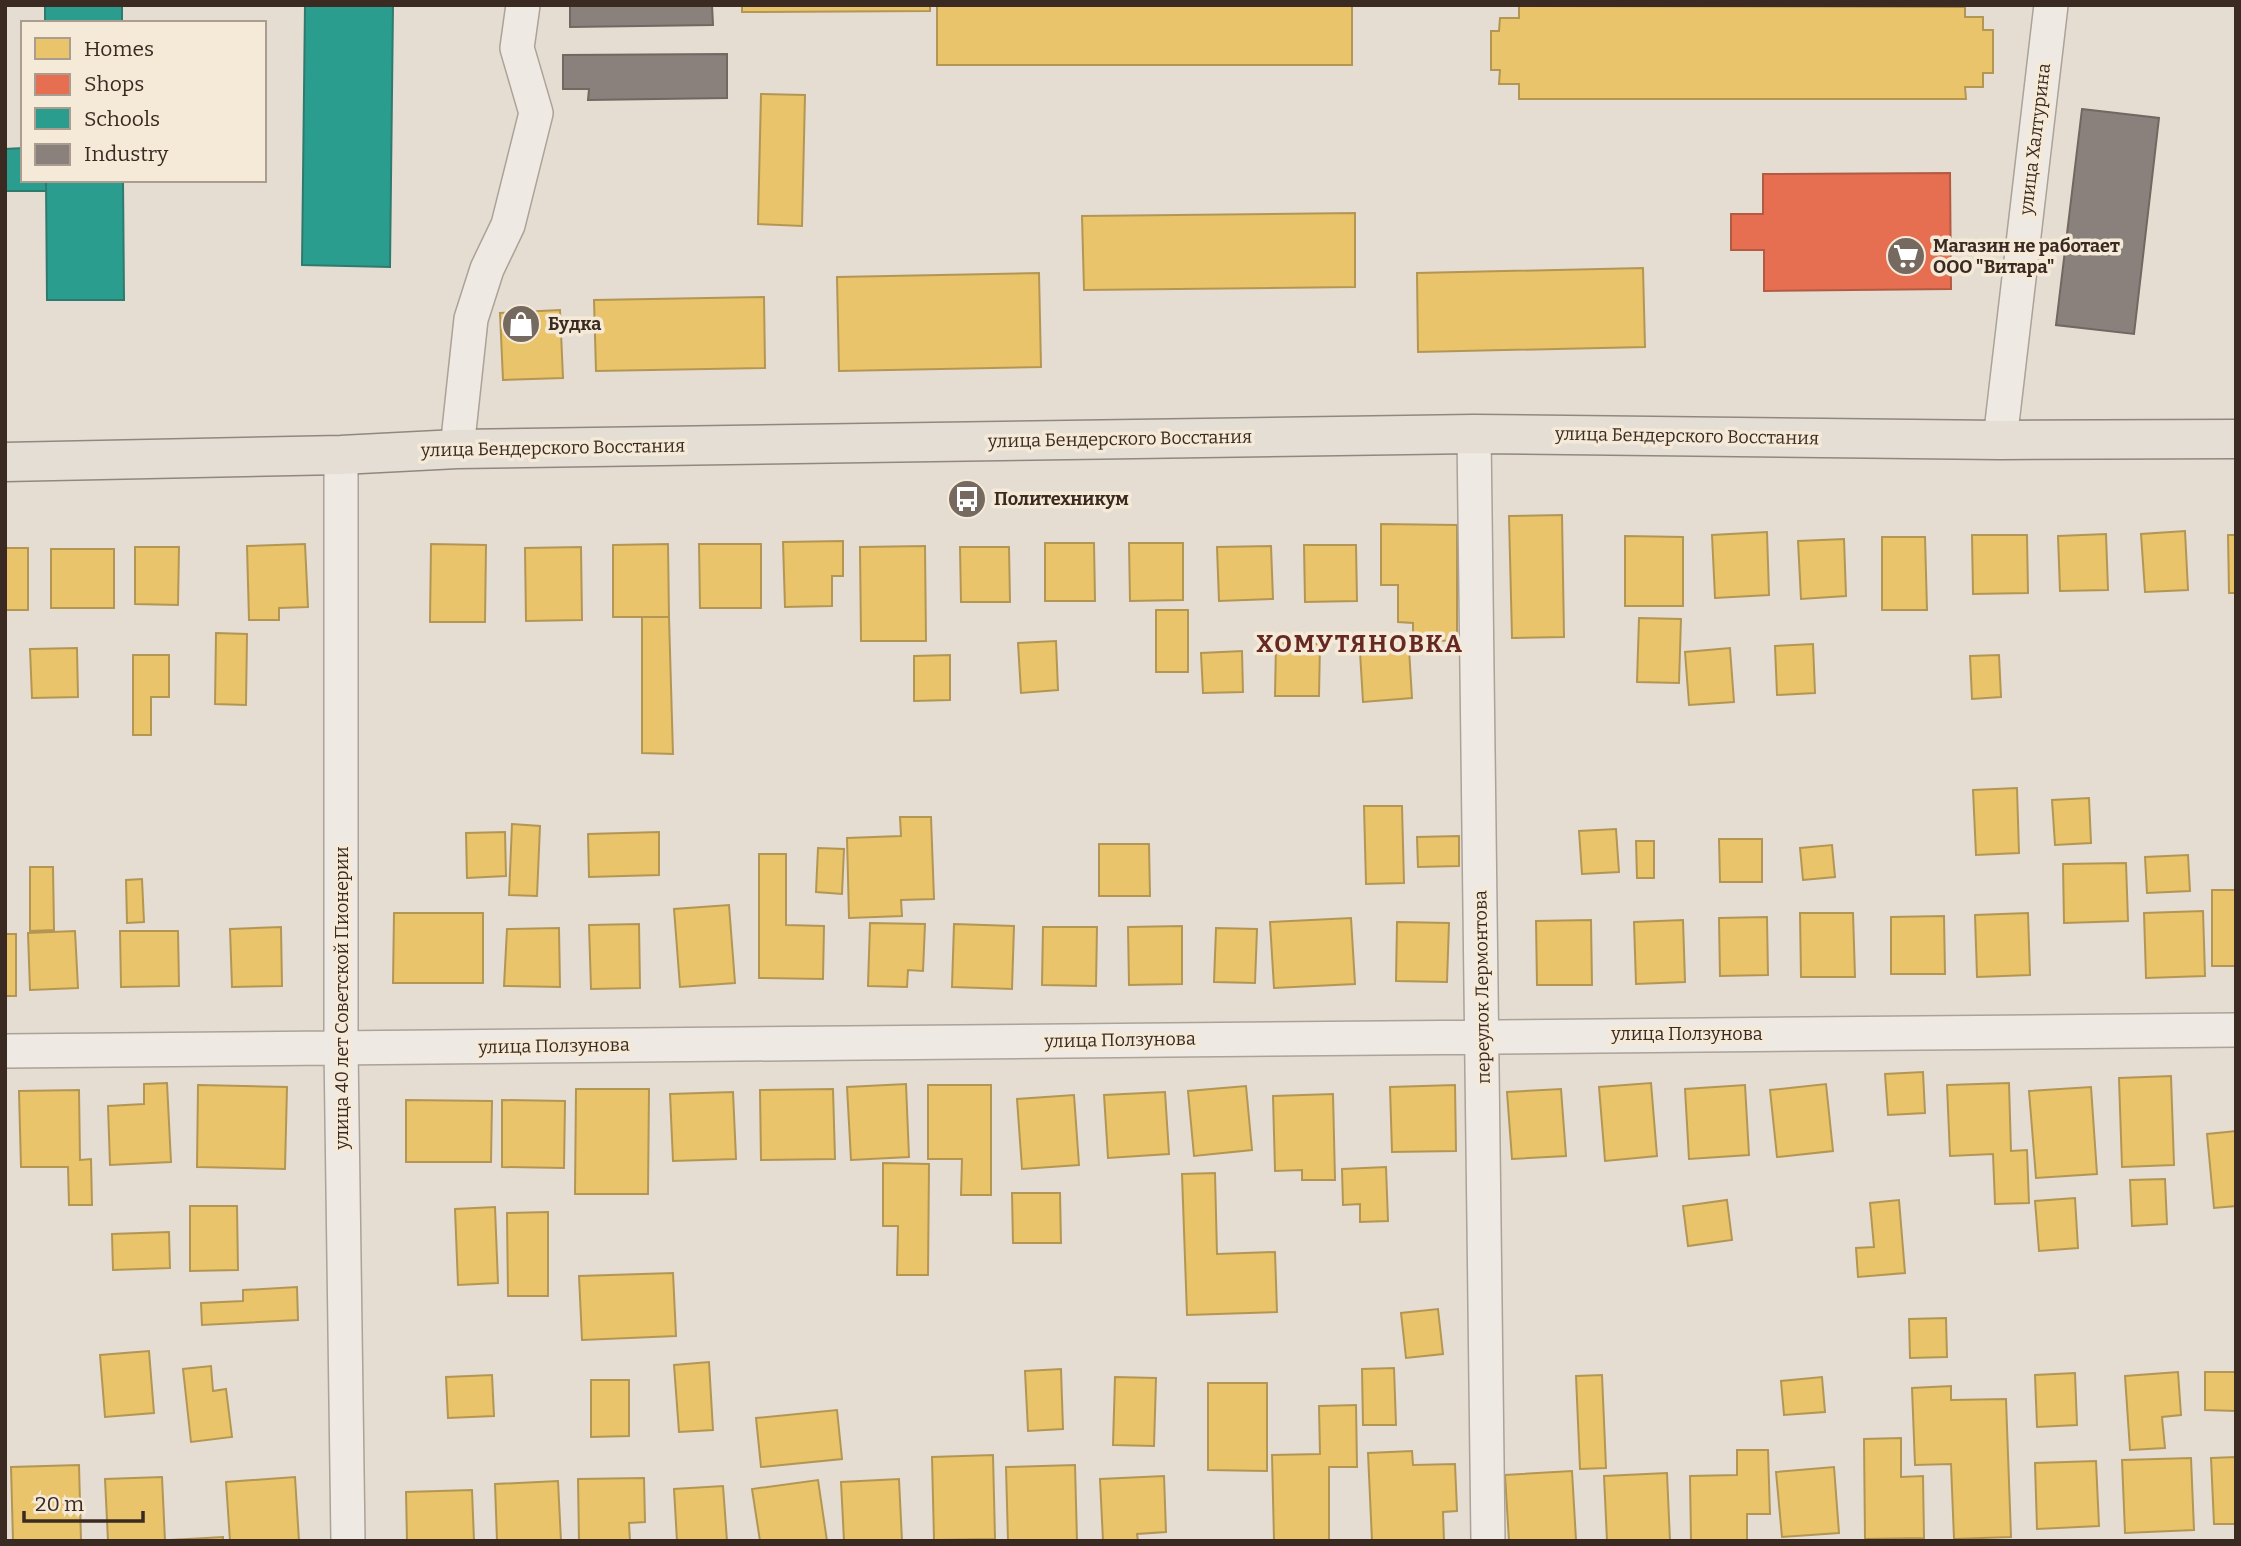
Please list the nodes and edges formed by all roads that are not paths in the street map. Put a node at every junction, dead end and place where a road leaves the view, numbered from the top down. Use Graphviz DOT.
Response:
graph roads {
  1 [pos="523,5"];
  2 [pos="2051,5"];
  3 [pos="1474,434"];
  4 [pos="2236,439"];
  5 [pos="2000,440"];
  6 [pos="457,449"];
  7 [pos="341,455"];
  8 [pos="5,462"];
  9 [pos="2236,1030"];
  10 [pos="1482,1036"];
  11 [pos="341,1048"];
  12 [pos="5,1051"];
  13 [pos="348,1541"];
  14 [pos="1488,1541"];
  1 -- 6 [label="street"];
  2 -- 5 [label="street, улица Халтурина"];
  3 -- 5 [label="main road, улица Бендерского Восстания"];
  3 -- 6 [label="main road, улица Бендерского Восстания"];
  3 -- 10 [label="street, переулок Лермонтова"];
  4 -- 5 [label="main road, улица Бендерского Восстания"];
  6 -- 7 [label="main road, улица Бендерского Восстания"];
  7 -- 8 [label="main road, улица Бендерского Восстания"];
  7 -- 11 [label="street, улица 40 лет Советской Пионерии"];
  9 -- 10 [label="street, улица Ползунова"];
  10 -- 11 [label="street, улица Ползунова"];
  10 -- 14 [label="street, переулок Лермонтова"];
  11 -- 12 [label="street, улица Ползунова"];
  11 -- 13 [label="street, улица 40 лет Советской Пионерии"];
}
